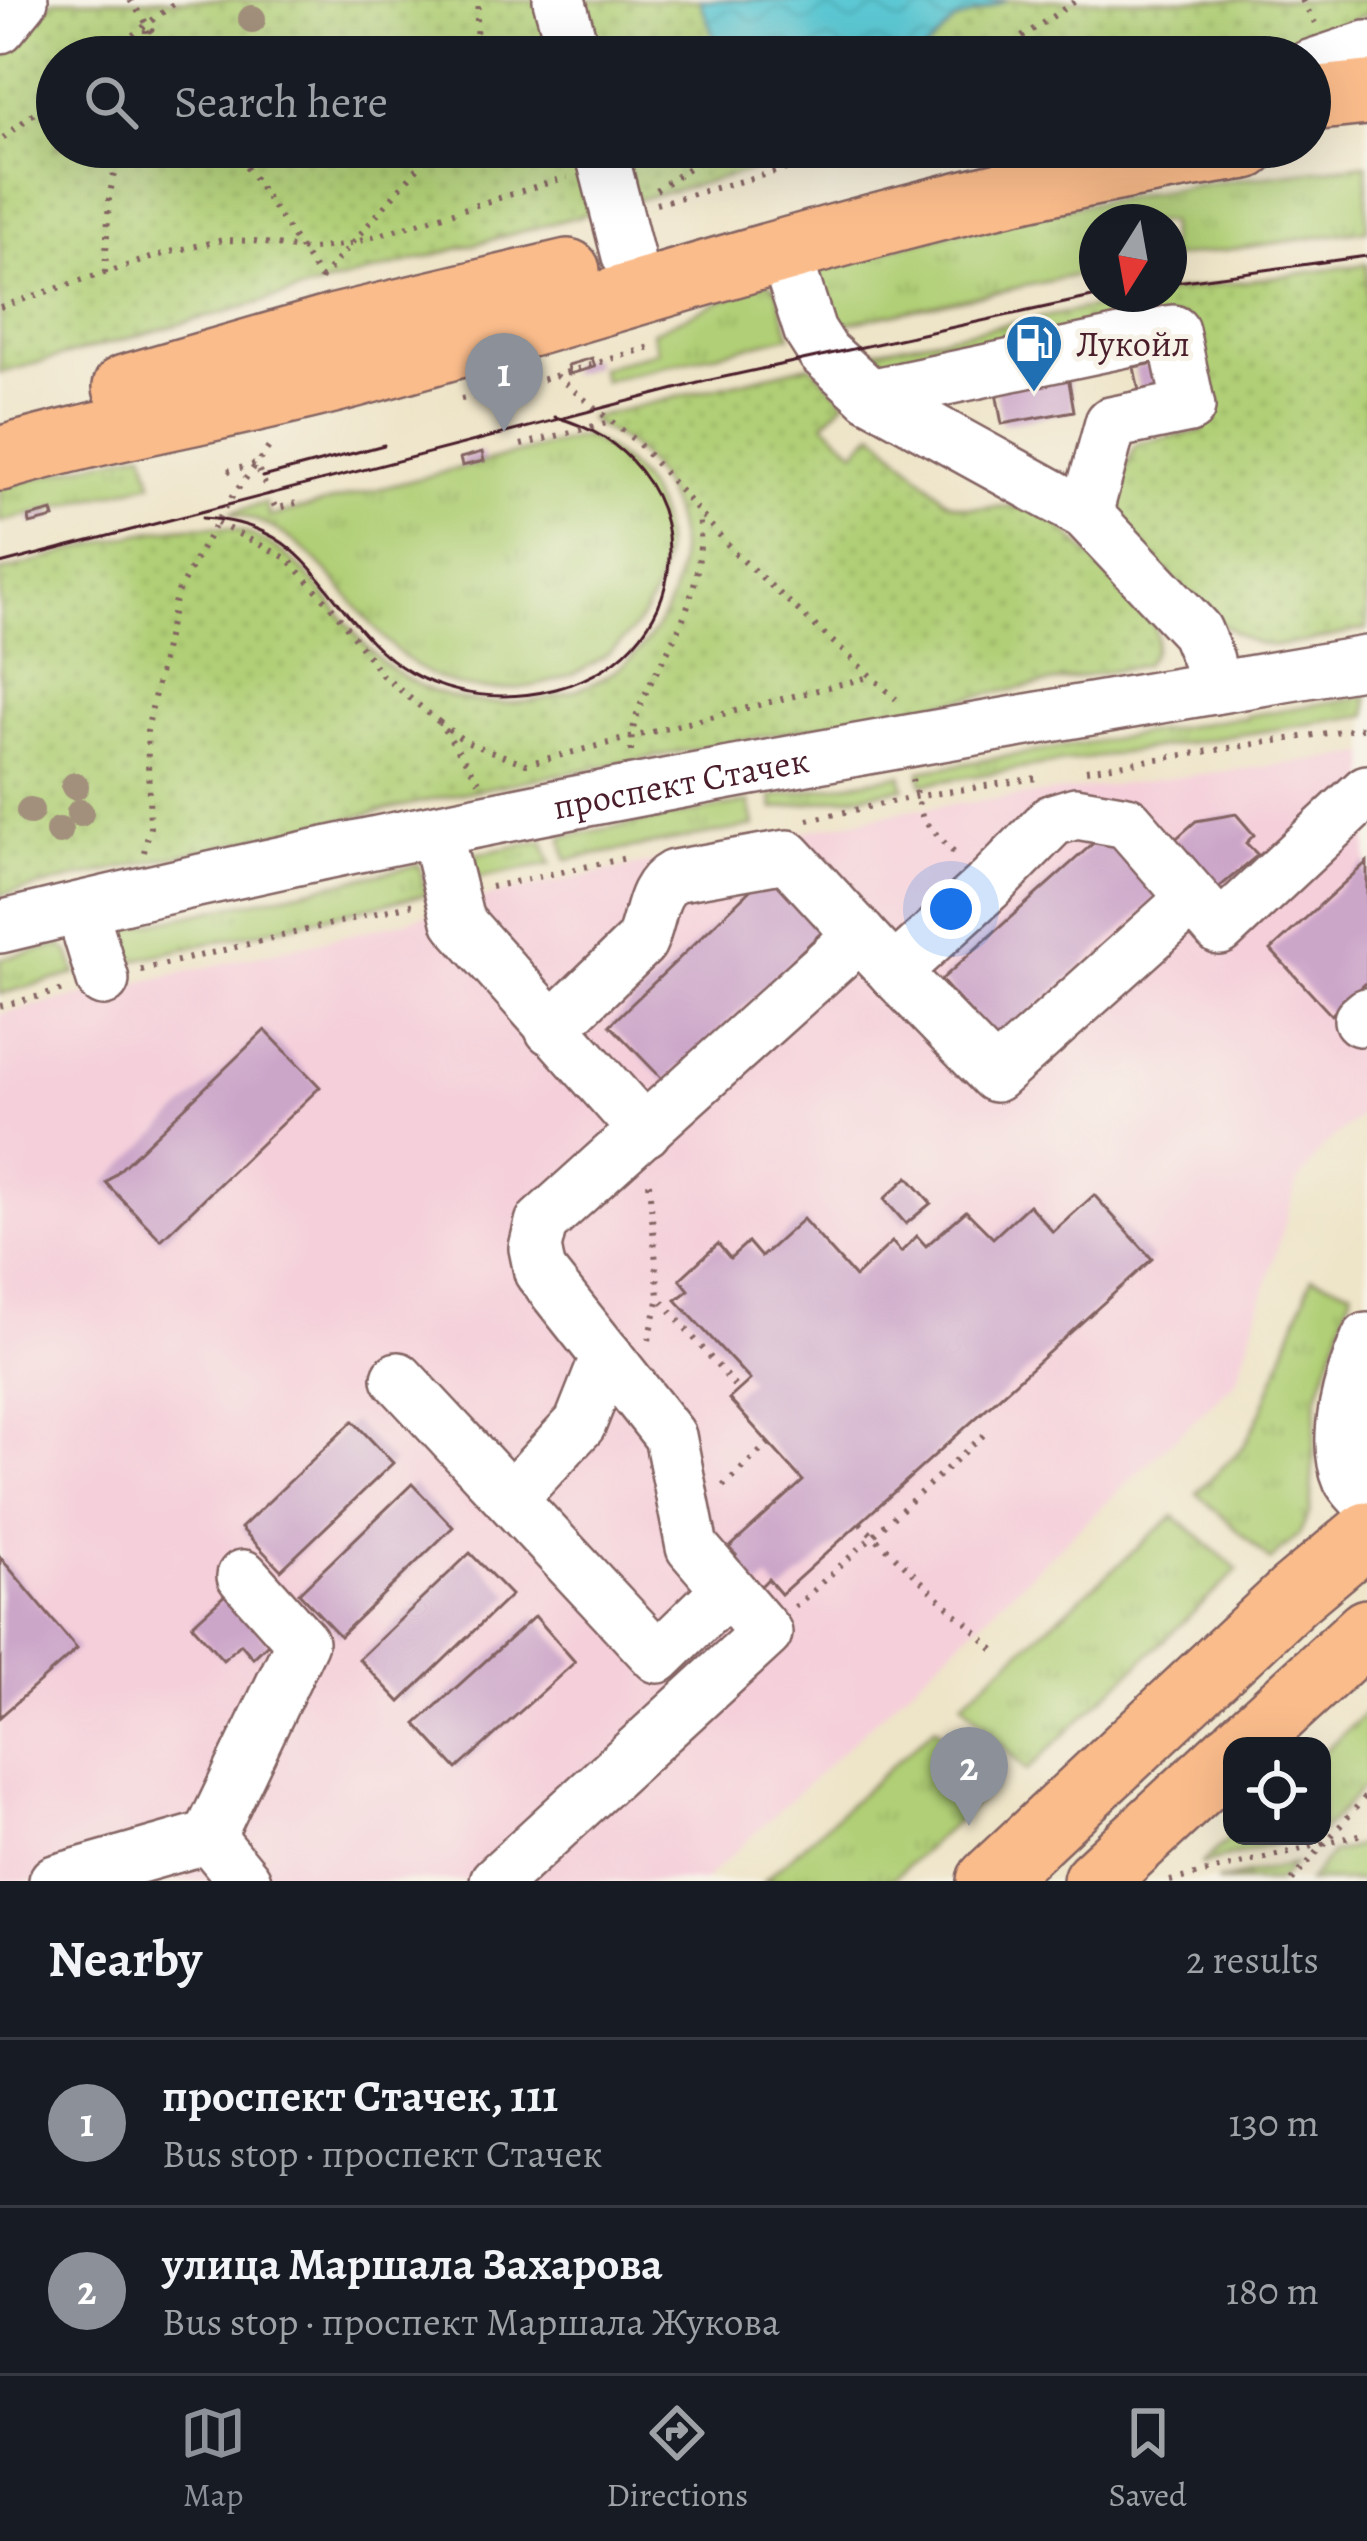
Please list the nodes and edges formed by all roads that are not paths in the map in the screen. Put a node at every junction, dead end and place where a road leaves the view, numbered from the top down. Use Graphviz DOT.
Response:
graph roads {
  1 [pos="22,0"];
  2 [pos="559,0"];
  3 [pos="0,26"];
  4 [pos="569,36"];
  5 [pos="1367,47"];
  6 [pos="1331,59"];
  7 [pos="1367,94"];
  8 [pos="1331,97"];
  9 [pos="1367,133"];
  10 [pos="1331,136"];
  11 [pos="607,168"];
  12 [pos="961,168"];
  13 [pos="1131,168"];
  14 [pos="633,225"];
  15 [pos="790,249"];
  16 [pos="1097,348"];
  17 [pos="870,395"];
  18 [pos="0,421"];
  19 [pos="1112,423"];
  20 [pos="0,459"];
  21 [pos="1086,514"];
  22 [pos="1367,662"];
  23 [pos="1213,688"];
  24 [pos="1367,791"];
  25 [pos="436,832"];
  26 [pos="1192,899"];
  27 [pos="81,908"];
  28 [pos="0,927"];
  29 [pos="860,934"];
  30 [pos="894,972"];
  31 [pos="103,980"];
  32 [pos="551,1028"];
  33 [pos="645,1131"];
  34 [pos="1367,1339"];
  35 [pos="607,1357"];
  36 [pos="398,1378"];
  37 [pos="511,1498"];
  38 [pos="1367,1501"];
  39 [pos="1367,1534"];
  40 [pos="244,1576"];
  41 [pos="727,1590"];
  42 [pos="1367,1630"];
  43 [pos="1251,1737"];
  44 [pos="1223,1762"];
  45 [pos="208,1837"];
  46 [pos="56,1881"];
  47 [pos="245,1881"];
  48 [pos="496,1881"];
  49 [pos="989,1881"];
  50 [pos="1095,1881"];
  1 -- 3 [label="street"];
  2 -- 4 [label="street"];
  5 -- 6 [label="street"];
  7 -- 8 [label="main road"];
  9 -- 10 [label="main road"];
  11 -- 14 [label="street"];
  12 -- 14 [label="main road"];
  13 -- 15 [label="main road"];
  14 -- 18 [label="main road"];
  15 -- 17 [label="street"];
  15 -- 20 [label="main road"];
  16 -- 17 [label="street"];
  16 -- 19 [label="street"];
  16 -- 19 [label="street"];
  17 -- 21 [label="street"];
  19 -- 21 [label="street"];
  21 -- 23 [label="street"];
  22 -- 23 [label="street, проспект Стачек"];
  23 -- 25 [label="street, проспект Стачек"];
  24 -- 26 [label="street"];
  25 -- 27 [label="street, проспект Стачек"];
  25 -- 32 [label="street"];
  26 -- 30 [label="street"];
  26 -- 30 [label="street"];
  27 -- 28 [label="street, проспект Стачек"];
  27 -- 31 [label="street"];
  29 -- 30 [label="street"];
  29 -- 32 [label="street"];
  29 -- 33 [label="street"];
  32 -- 33 [label="street"];
  33 -- 35 [label="street"];
  34 -- 38 [label="street"];
  35 -- 37 [label="street"];
  35 -- 41 [label="street"];
  36 -- 37 [label="street"];
  37 -- 41 [label="street"];
  39 -- 49 [label="main road"];
  40 -- 45 [label="street"];
  41 -- 48 [label="street"];
  42 -- 43 [label="main road"];
  44 -- 50 [label="main road"];
  45 -- 46 [label="street"];
  45 -- 47 [label="street"];
}
